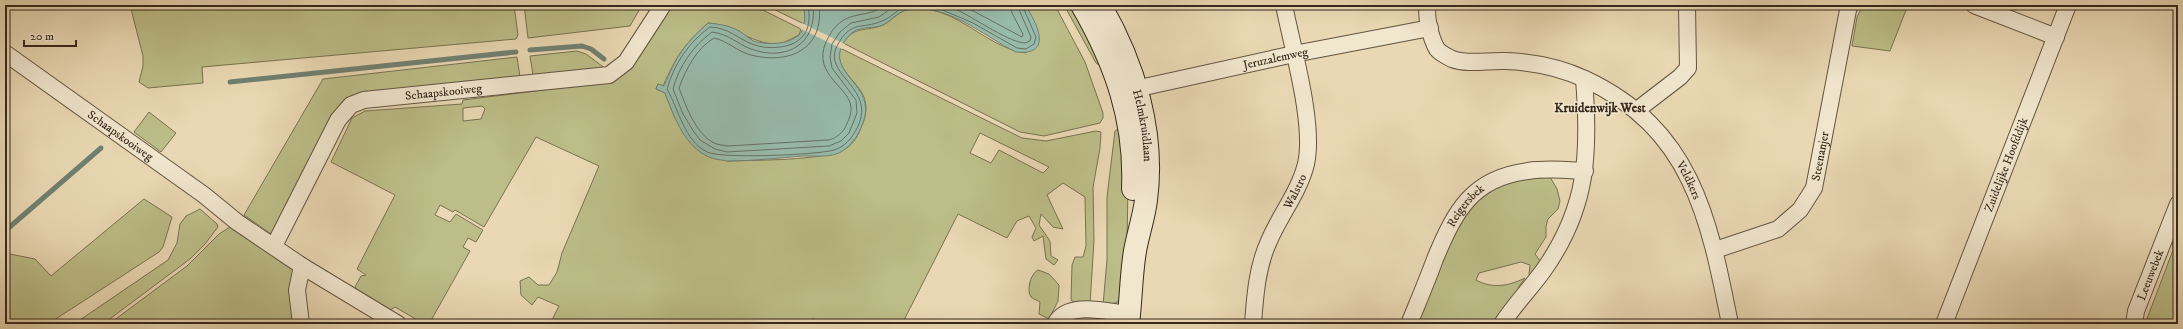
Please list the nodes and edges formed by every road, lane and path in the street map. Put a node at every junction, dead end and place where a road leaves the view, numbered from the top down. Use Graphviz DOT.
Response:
graph roads {
  1 [pos="663,5"];
  2 [pos="1082,5"];
  3 [pos="1100,5"];
  4 [pos="1284,5"];
  5 [pos="1428,5"];
  6 [pos="1687,5"];
  7 [pos="1850,5"];
  8 [pos="1974,5"];
  9 [pos="2068,5"];
  10 [pos="1430,28"];
  11 [pos="2056,37"];
  12 [pos="5,53"];
  13 [pos="1294,54"];
  14 [pos="1584,79"];
  15 [pos="1130,90"];
  16 [pos="1637,110"];
  17 [pos="1585,171"];
  18 [pos="2177,209"];
  19 [pos="274,246"];
  20 [pos="1715,250"];
  21 [pos="302,266"];
  22 [pos="1129,319"];
  23 [pos="301,324"];
  24 [pos="398,324"];
  25 [pos="1055,324"];
  26 [pos="1253,324"];
  27 [pos="1409,324"];
  28 [pos="1502,324"];
  29 [pos="1730,324"];
  30 [pos="1944,324"];
  31 [pos="2134,324"];
  1 -- 19 [label="street, Schaapskooiweg"];
  2 -- 15 [label="street, Helmkruidlaan"];
  3 -- 15 [label="street, Helmkruidlaan"];
  4 -- 13 [label="street, Walstro"];
  5 -- 10 [label="street"];
  6 -- 16 [label="street"];
  7 -- 20 [label="street, Steenanjer"];
  8 -- 11 [label="street"];
  9 -- 11 [label="street, Zuidelijke Hoofddijk"];
  10 -- 13 [label="street, Jeruzalemweg"];
  10 -- 14 [label="street"];
  11 -- 30 [label="street, Zuidelijke Hoofddijk"];
  12 -- 19 [label="street, Schaapskooiweg"];
  13 -- 15 [label="street, Jeruzalemweg"];
  13 -- 26 [label="street, Walstro"];
  14 -- 16 [label="street, Veldkers"];
  14 -- 17 [label="street"];
  15 -- 22 [label="street, Helmkruidlaan"];
  16 -- 20 [label="street, Veldkers"];
  17 -- 27 [label="street, Reigersbek"];
  17 -- 28 [label="street"];
  18 -- 31 [label="street, Leeuwebek"];
  19 -- 21 [label="street, Schaapskooiweg"];
  20 -- 29 [label="street, Veldkers"];
  21 -- 23 [label="street"];
  21 -- 24 [label="street, Schaapskooiweg"];
  22 -- 25 [label="street"];
}
